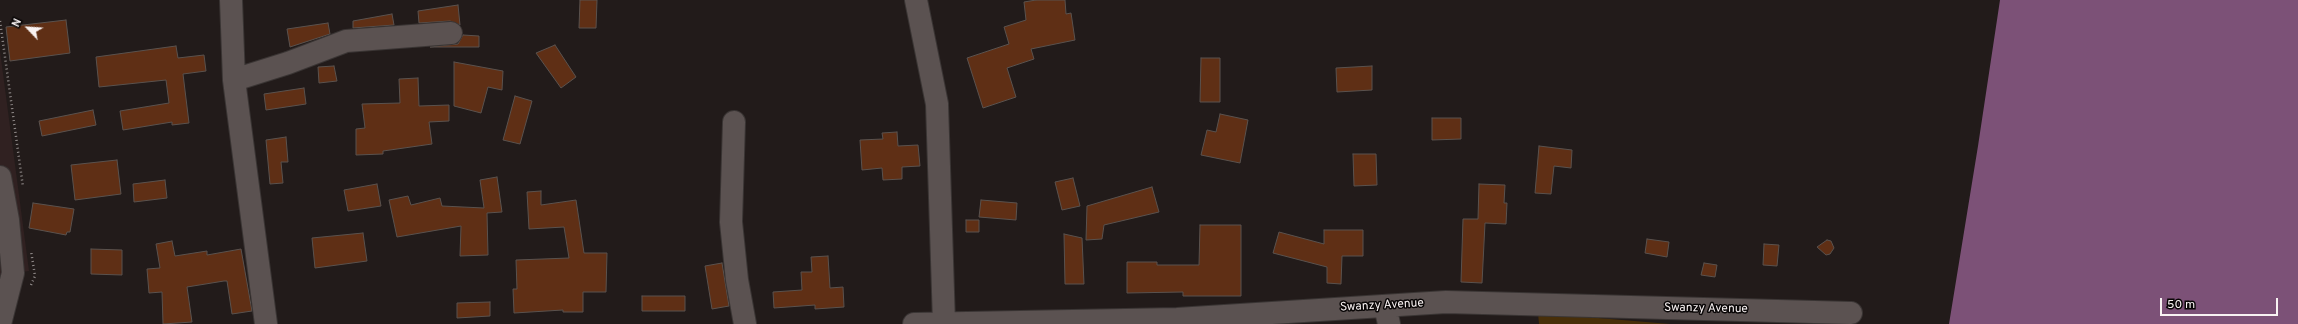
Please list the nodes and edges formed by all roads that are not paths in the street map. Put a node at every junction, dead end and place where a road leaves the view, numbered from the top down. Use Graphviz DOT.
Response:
graph roads {
  1 [pos="231,0"];
  2 [pos="916,0"];
  3 [pos="451,33"];
  4 [pos="234,80"];
  5 [pos="734,122"];
  6 [pos="0,177"];
  7 [pos="4,217"];
  8 [pos="1851,313"];
  9 [pos="1387,315"];
  10 [pos="1110,322"];
  11 [pos="944,323"];
  12 [pos="0,324"];
  13 [pos="266,324"];
  14 [pos="745,324"];
  15 [pos="914,324"];
  1 -- 4 [label="street"];
  2 -- 11 [label="street"];
  3 -- 4 [label="street"];
  4 -- 13 [label="street"];
  5 -- 14 [label="street"];
  6 -- 7 [label="street"];
  7 -- 12 [label="street"];
  8 -- 9 [label="street, Swanzy Avenue"];
  9 -- 10 [label="street, Swanzy Avenue"];
  10 -- 11 [label="street, Swanzy Avenue"];
  11 -- 15 [label="street, Swanzy Avenue"];
}
